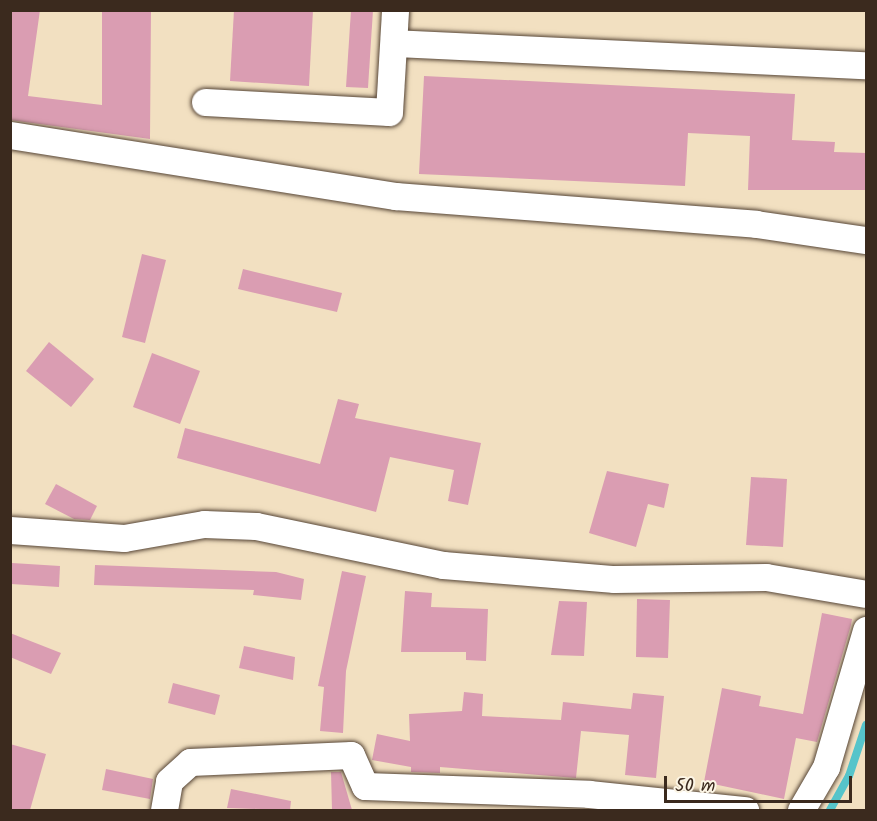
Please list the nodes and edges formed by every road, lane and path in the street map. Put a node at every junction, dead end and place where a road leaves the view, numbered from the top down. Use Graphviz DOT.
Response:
graph roads {
  1 [pos="395,10"];
  2 [pos="394,44"];
  3 [pos="867,64"];
  4 [pos="204,102"];
  5 [pos="10,135"];
  6 [pos="867,240"];
  7 [pos="10,530"];
  8 [pos="867,594"];
  9 [pos="867,630"];
  10 [pos="164,810"];
  11 [pos="745,810"];
  12 [pos="801,810"];
  1 -- 2 [label="street"];
  2 -- 3 [label="street"];
  2 -- 4 [label="street"];
  5 -- 6 [label="street"];
  7 -- 8 [label="street"];
  9 -- 12 [label="street"];
  10 -- 11 [label="street"];
}
